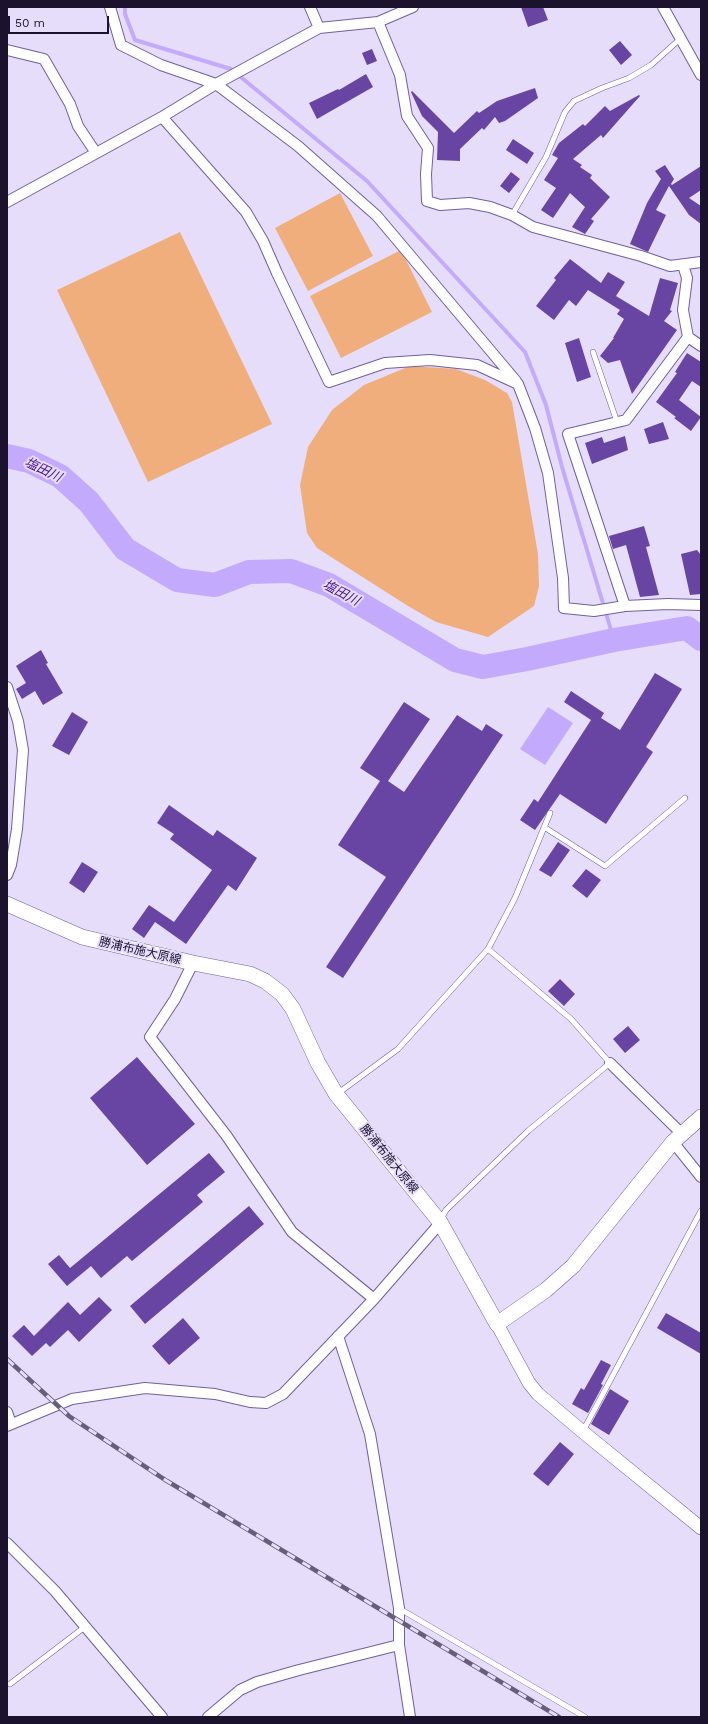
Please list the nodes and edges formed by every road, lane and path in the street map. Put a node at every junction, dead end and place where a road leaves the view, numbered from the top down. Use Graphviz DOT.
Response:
graph roads {
  1 [pos="110,7"];
  2 [pos="310,7"];
  3 [pos="413,7"];
  4 [pos="663,7"];
  5 [pos="378,22"];
  6 [pos="319,28"];
  7 [pos="680,39"];
  8 [pos="7,50"];
  9 [pos="701,75"];
  10 [pos="216,84"];
  11 [pos="162,117"];
  12 [pos="96,153"];
  13 [pos="7,202"];
  14 [pos="512,215"];
  15 [pos="701,262"];
  16 [pos="683,264"];
  17 [pos="688,337"];
  18 [pos="701,346"];
  19 [pos="594,352"];
  20 [pos="518,384"];
  21 [pos="616,422"];
  22 [pos="701,605"];
  23 [pos="625,606"];
  24 [pos="7,686"];
  25 [pos="685,798"];
  26 [pos="550,813"];
  27 [pos="544,827"];
  28 [pos="7,875"];
  29 [pos="7,904"];
  30 [pos="488,949"];
  31 [pos="193,963"];
  32 [pos="610,1063"];
  33 [pos="336,1094"];
  34 [pos="701,1117"];
  35 [pos="678,1138"];
  36 [pos="701,1177"];
  37 [pos="701,1211"];
  38 [pos="440,1222"];
  39 [pos="374,1299"];
  40 [pos="497,1324"];
  41 [pos="338,1336"];
  42 [pos="7,1412"];
  43 [pos="9,1425"];
  44 [pos="582,1432"];
  45 [pos="701,1528"];
  46 [pos="7,1543"];
  47 [pos="399,1608"];
  48 [pos="86,1626"];
  49 [pos="399,1645"];
  50 [pos="10,1684"];
  51 [pos="162,1717"];
  52 [pos="208,1717"];
  53 [pos="410,1717"];
  54 [pos="585,1717"];
  1 -- 10 [label="street"];
  2 -- 6 [label="street"];
  3 -- 5 [label="street"];
  4 -- 7 [label="street"];
  5 -- 6 [label="street"];
  5 -- 14 [label="street"];
  6 -- 10 [label="street"];
  7 -- 9 [label="street"];
  7 -- 14 [label="lane"];
  8 -- 12 [label="street"];
  10 -- 11 [label="street"];
  10 -- 20 [label="street"];
  11 -- 12 [label="street"];
  11 -- 20 [label="street"];
  12 -- 13 [label="street"];
  14 -- 16 [label="street"];
  15 -- 16 [label="street"];
  16 -- 17 [label="street"];
  17 -- 18 [label="street"];
  17 -- 21 [label="street"];
  19 -- 21 [label="lane"];
  20 -- 23 [label="street"];
  21 -- 23 [label="street"];
  22 -- 23 [label="street"];
  24 -- 28 [label="street"];
  25 -- 27 [label="lane"];
  26 -- 27 [label="lane"];
  27 -- 30 [label="lane"];
  29 -- 31 [label="main road, 勝浦布施大原線"];
  30 -- 32 [label="lane"];
  30 -- 33 [label="lane"];
  31 -- 33 [label="main road, 勝浦布施大原線"];
  31 -- 39 [label="street"];
  32 -- 35 [label="street"];
  32 -- 38 [label="lane"];
  33 -- 38 [label="main road, 勝浦布施大原線"];
  34 -- 35 [label="main road"];
  35 -- 36 [label="street"];
  35 -- 40 [label="main road"];
  37 -- 44 [label="lane"];
  38 -- 39 [label="street"];
  38 -- 40 [label="main road, 勝浦布施大原線"];
  39 -- 41 [label="street"];
  40 -- 44 [label="street"];
  41 -- 43 [label="street"];
  41 -- 47 [label="street"];
  42 -- 43 [label="street"];
  44 -- 45 [label="street"];
  46 -- 48 [label="street"];
  47 -- 49 [label="street"];
  47 -- 54 [label="lane"];
  48 -- 50 [label="lane"];
  48 -- 51 [label="street"];
  49 -- 52 [label="street"];
  49 -- 53 [label="street"];
}
